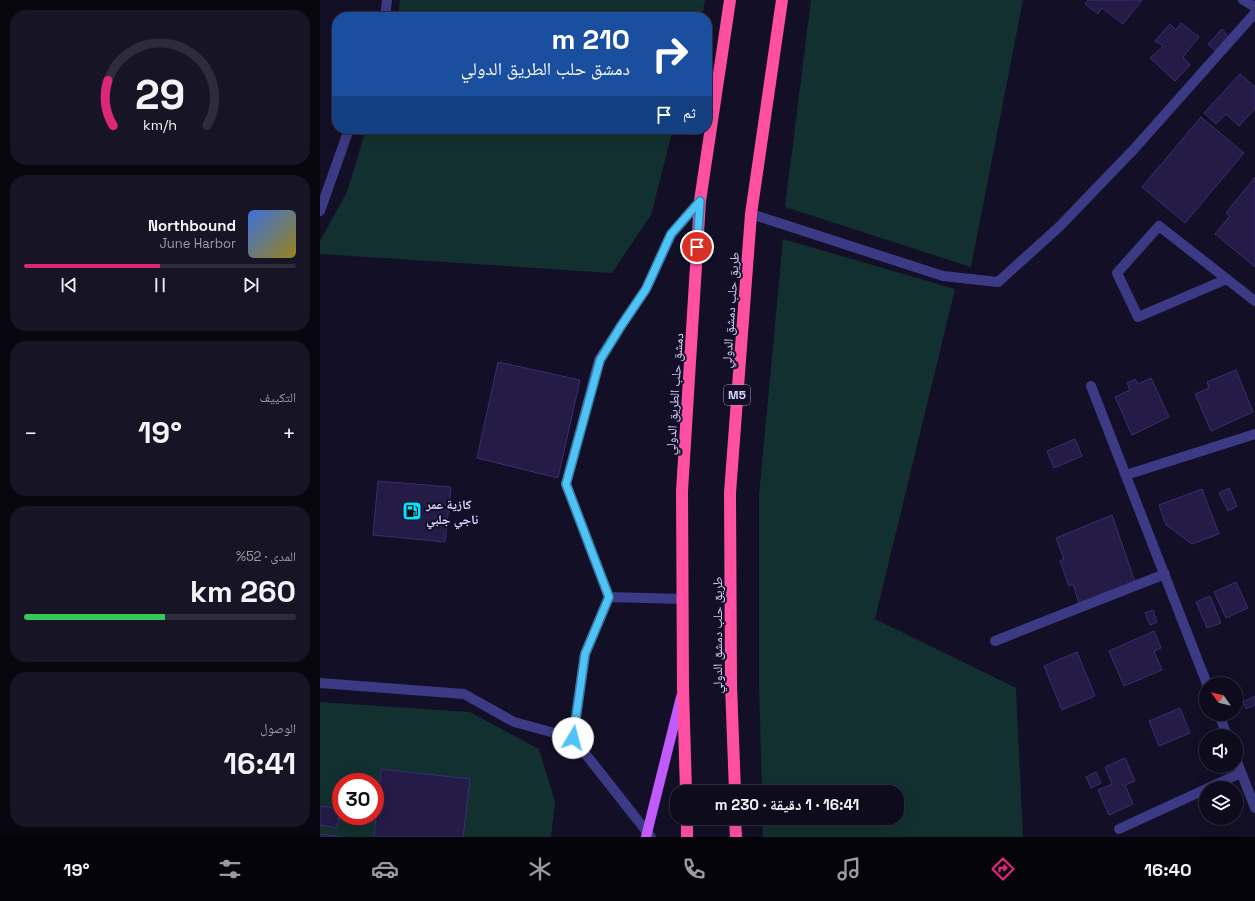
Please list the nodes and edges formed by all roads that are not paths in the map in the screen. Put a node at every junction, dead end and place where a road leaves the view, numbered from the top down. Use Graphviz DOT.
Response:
graph roads {
  1 [pos="387,0"];
  2 [pos="730,0"];
  3 [pos="782,0"];
  4 [pos="1243,0"];
  5 [pos="1255,7"];
  6 [pos="386,12"];
  7 [pos="1255,13"];
  8 [pos="712,121"];
  9 [pos="347,134"];
  10 [pos="710,134"];
  11 [pos="700,201"];
  12 [pos="320,211"];
  13 [pos="751,214"];
  14 [pos="1227,279"];
  15 [pos="1255,301"];
  16 [pos="1091,386"];
  17 [pos="1255,434"];
  18 [pos="1126,475"];
  19 [pos="1165,574"];
  20 [pos="609,597"];
  21 [pos="683,599"];
  22 [pos="996,641"];
  23 [pos="1204,677"];
  24 [pos="320,683"];
  25 [pos="683,688"];
  26 [pos="573,738"];
  27 [pos="1241,773"];
  28 [pos="1223,781"];
  29 [pos="686,785"];
  30 [pos="734,785"];
  31 [pos="1199,792"];
  32 [pos="1255,808"];
  33 [pos="686,825"];
  34 [pos="735,825"];
  35 [pos="1119,829"];
  36 [pos="648,835"];
  37 [pos="687,837"];
  38 [pos="736,837"];
  1 -- 6 [label="street"];
  2 -- 8 [label="highway, دمشق حلب الطريق الدولي"];
  3 -- 13 [label="highway, طريق حلب دمشق الدولي / M5"];
  4 -- 5 [label="street"];
  7 -- 13 [label="street"];
  9 -- 12 [label="street"];
  10 -- 11 [label="highway, دمشق حلب الطريق الدولي"];
  11 -- 20 [label="street"];
  11 -- 21 [label="highway, دمشق حلب الطريق الدولي"];
  13 -- 30 [label="highway, طريق حلب دمشق الدولي / M5"];
  14 -- 14 [label="street"];
  14 -- 15 [label="street"];
  16 -- 18 [label="street"];
  17 -- 18 [label="street"];
  18 -- 19 [label="street"];
  19 -- 22 [label="street"];
  19 -- 23 [label="street"];
  20 -- 21 [label="street"];
  20 -- 26 [label="street"];
  21 -- 25 [label="highway, دمشق حلب الطريق الدولي"];
  24 -- 26 [label="street"];
  25 -- 29 [label="highway, دمشق حلب الطريق الدولي"];
  25 -- 36 [label="main road"];
  26 -- 36 [label="street"];
  27 -- 28 [label="street"];
  27 -- 32 [label="street"];
  31 -- 35 [label="street"];
  33 -- 37 [label="highway"];
  34 -- 38 [label="highway"];
}
